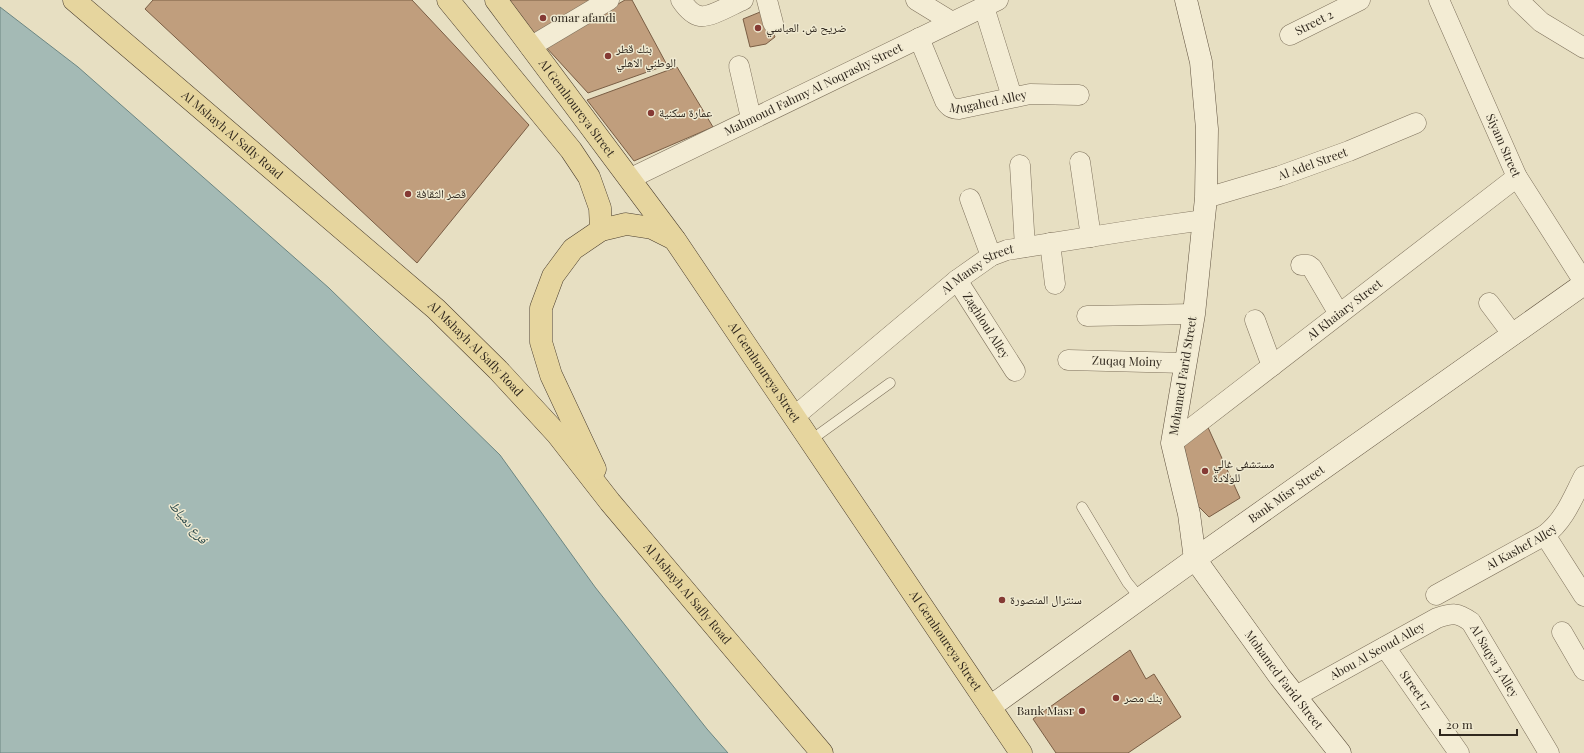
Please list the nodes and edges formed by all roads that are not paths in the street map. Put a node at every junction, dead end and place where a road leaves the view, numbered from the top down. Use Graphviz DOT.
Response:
graph roads {
  1 [pos="74,0"];
  2 [pos="448,0"];
  3 [pos="496,0"];
  4 [pos="609,0"];
  5 [pos="743,0"];
  6 [pos="767,0"];
  7 [pos="916,0"];
  8 [pos="1186,0"];
  9 [pos="1360,0"];
  10 [pos="1439,0"];
  11 [pos="1518,0"];
  12 [pos="682,2"];
  13 [pos="991,4"];
  14 [pos="952,22"];
  15 [pos="773,23"];
  16 [pos="1290,35"];
  17 [pos="919,38"];
  18 [pos="530,47"];
  19 [pos="1584,48"];
  20 [pos="739,66"];
  21 [pos="1078,95"];
  22 [pos="1012,96"];
  23 [pos="751,118"];
  24 [pos="1416,123"];
  25 [pos="1080,162"];
  26 [pos="1020,165"];
  27 [pos="1517,176"];
  28 [pos="629,179"];
  29 [pos="1206,198"];
  30 [pos="970,199"];
  31 [pos="1204,220"];
  32 [pos="601,230"];
  33 [pos="1091,237"];
  34 [pos="675,240"];
  35 [pos="1050,243"];
  36 [pos="1025,246"];
  37 [pos="991,256"];
  38 [pos="1301,265"];
  39 [pos="957,280"];
  40 [pos="1584,283"];
  41 [pos="1055,284"];
  42 [pos="1489,303"];
  43 [pos="1194,314"];
  44 [pos="1339,314"];
  45 [pos="1087,316"];
  46 [pos="1255,320"];
  47 [pos="1513,335"];
  48 [pos="1068,360"];
  49 [pos="1185,363"];
  50 [pos="1272,366"];
  51 [pos="1016,371"];
  52 [pos="890,383"];
  53 [pos="795,416"];
  54 [pos="811,440"];
  55 [pos="1172,443"];
  56 [pos="1584,476"];
  57 [pos="610,502"];
  58 [pos="1082,507"];
  59 [pos="1545,535"];
  60 [pos="1195,559"];
  61 [pos="1436,595"];
  62 [pos="1584,596"];
  63 [pos="1140,598"];
  64 [pos="1460,614"];
  65 [pos="1562,632"];
  66 [pos="1385,646"];
  67 [pos="1584,670"];
  68 [pos="1296,696"];
  69 [pos="990,707"];
  70 [pos="822,753"];
  71 [pos="1021,753"];
  72 [pos="1340,753"];
  73 [pos="1459,753"];
  74 [pos="1549,753"];
  1 -- 57 [label="main road, Al Mshayh Al Safly Road"];
  2 -- 32 [label="main road"];
  3 -- 18 [label="main road, Al Gemhoureya Street"];
  4 -- 18 [label="street"];
  5 -- 12 [label="street"];
  6 -- 15 [label="street"];
  7 -- 14 [label="street"];
  8 -- 29 [label="street, Mohamed Farid Street"];
  9 -- 16 [label="street, Street 2"];
  10 -- 27 [label="street, Siyam Street"];
  11 -- 19 [label="street"];
  13 -- 14 [label="street, Mahmoud Fahmy Al Noqrashy Street"];
  13 -- 22 [label="street"];
  14 -- 17 [label="street, Mahmoud Fahmy Al Noqrashy Street"];
  17 -- 22 [label="street, Mugahed Alley"];
  17 -- 23 [label="street, Mahmoud Fahmy Al Noqrashy Street"];
  18 -- 28 [label="main road, Al Gemhoureya Street"];
  20 -- 23 [label="street"];
  21 -- 22 [label="street, Mugahed Alley"];
  23 -- 28 [label="street, Mahmoud Fahmy Al Noqrashy Street"];
  24 -- 29 [label="street, Al Adel Street"];
  25 -- 33 [label="street"];
  26 -- 36 [label="street"];
  27 -- 40 [label="street, Siyam Street"];
  27 -- 44 [label="street, Al Khaiary Street"];
  28 -- 34 [label="main road, Al Gemhoureya Street"];
  29 -- 31 [label="street, Mohamed Farid Street"];
  30 -- 37 [label="street"];
  31 -- 33 [label="street, Al Mansy Street"];
  31 -- 43 [label="street, Mohamed Farid Street"];
  32 -- 34 [label="main road"];
  32 -- 57 [label="main road"];
  33 -- 35 [label="street, Al Mansy Street"];
  34 -- 53 [label="main road, Al Gemhoureya Street"];
  35 -- 36 [label="street, Al Mansy Street"];
  35 -- 41 [label="street"];
  36 -- 37 [label="street, Al Mansy Street"];
  37 -- 39 [label="street, Al Mansy Street"];
  38 -- 44 [label="street"];
  39 -- 51 [label="street, Zaghloul Alley"];
  39 -- 53 [label="street, Al Mansy Street"];
  40 -- 47 [label="street, Bank Misr Street"];
  42 -- 47 [label="street"];
  43 -- 45 [label="street"];
  43 -- 49 [label="street, Mohamed Farid Street"];
  44 -- 50 [label="street, Al Khaiary Street"];
  46 -- 50 [label="street"];
  47 -- 60 [label="street, Bank Misr Street"];
  48 -- 49 [label="street, Zuqaq Moiny"];
  49 -- 55 [label="street, Mohamed Farid Street"];
  50 -- 55 [label="street, Al Khaiary Street"];
  52 -- 54 [label="lane"];
  53 -- 54 [label="main road, Al Gemhoureya Street"];
  54 -- 69 [label="main road, Al Gemhoureya Street"];
  55 -- 60 [label="street, Mohamed Farid Street"];
  56 -- 59 [label="street, Al Kashef Alley"];
  57 -- 70 [label="main road, Al Mshayh Al Safly Road"];
  58 -- 63 [label="lane"];
  59 -- 61 [label="street, Al Kashef Alley"];
  59 -- 62 [label="street"];
  60 -- 63 [label="street, Bank Misr Street"];
  60 -- 68 [label="street, Mohamed Farid Street"];
  63 -- 69 [label="street, Bank Misr Street"];
  64 -- 66 [label="street, Abou Al Seoud Alley"];
  64 -- 74 [label="street, Al Saqya 3 Alley"];
  65 -- 67 [label="street"];
  66 -- 68 [label="street, Abou Al Seoud Alley"];
  66 -- 73 [label="street, Street 17"];
  68 -- 72 [label="street, Mohamed Farid Street"];
  69 -- 71 [label="main road, Al Gemhoureya Street"];
}
